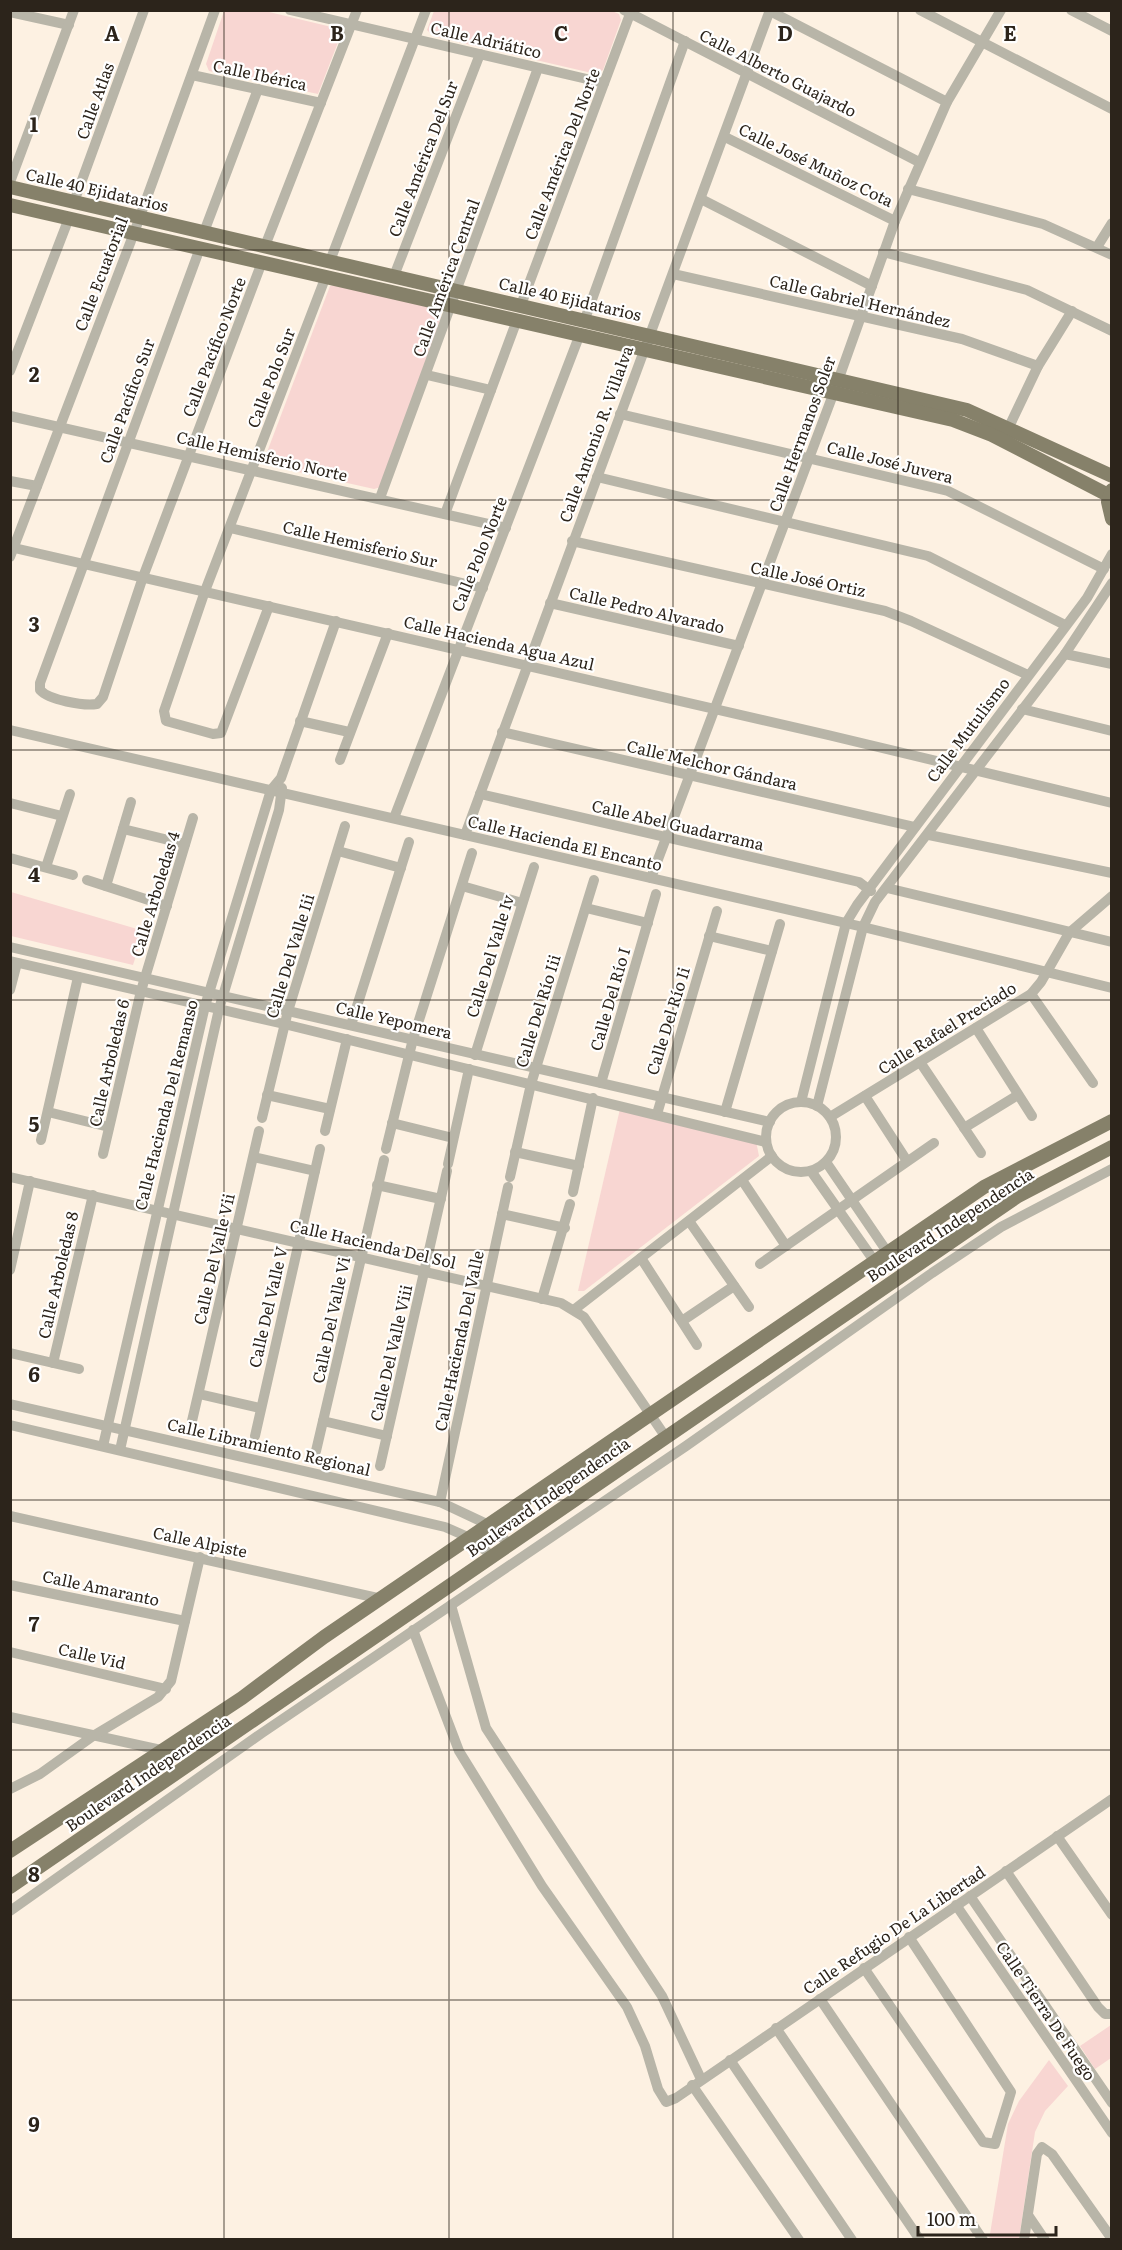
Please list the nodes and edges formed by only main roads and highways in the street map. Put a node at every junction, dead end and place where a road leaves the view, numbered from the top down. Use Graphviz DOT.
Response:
graph roads {
  1 [pos="10,187"];
  2 [pos="10,205"];
  3 [pos="836,386"];
  4 [pos="1050,450"];
  5 [pos="1044,463"];
  6 [pos="1112,476"];
  7 [pos="1111,493"];
  8 [pos="1112,519"];
  9 [pos="1112,1121"];
  10 [pos="1112,1147"];
  11 [pos="10,1851"];
  12 [pos="10,1887"];
  1 -- 3 [label="main road, Calle 40 Ejidatarios"];
  2 -- 3 [label="main road, Calle 40 Ejidatarios"];
  3 -- 4 [label="main road, Calle 40 Ejidatarios"];
  3 -- 5 [label="main road, Calle 40 Ejidatarios"];
  4 -- 5 [label="main road"];
  4 -- 6 [label="main road, Calle 40 Ejidatarios"];
  5 -- 7 [label="main road, Calle 40 Ejidatarios"];
  7 -- 8 [label="main road"];
  9 -- 11 [label="main road, Boulevard Independencia"];
  10 -- 12 [label="main road, Boulevard Independencia"];
}
